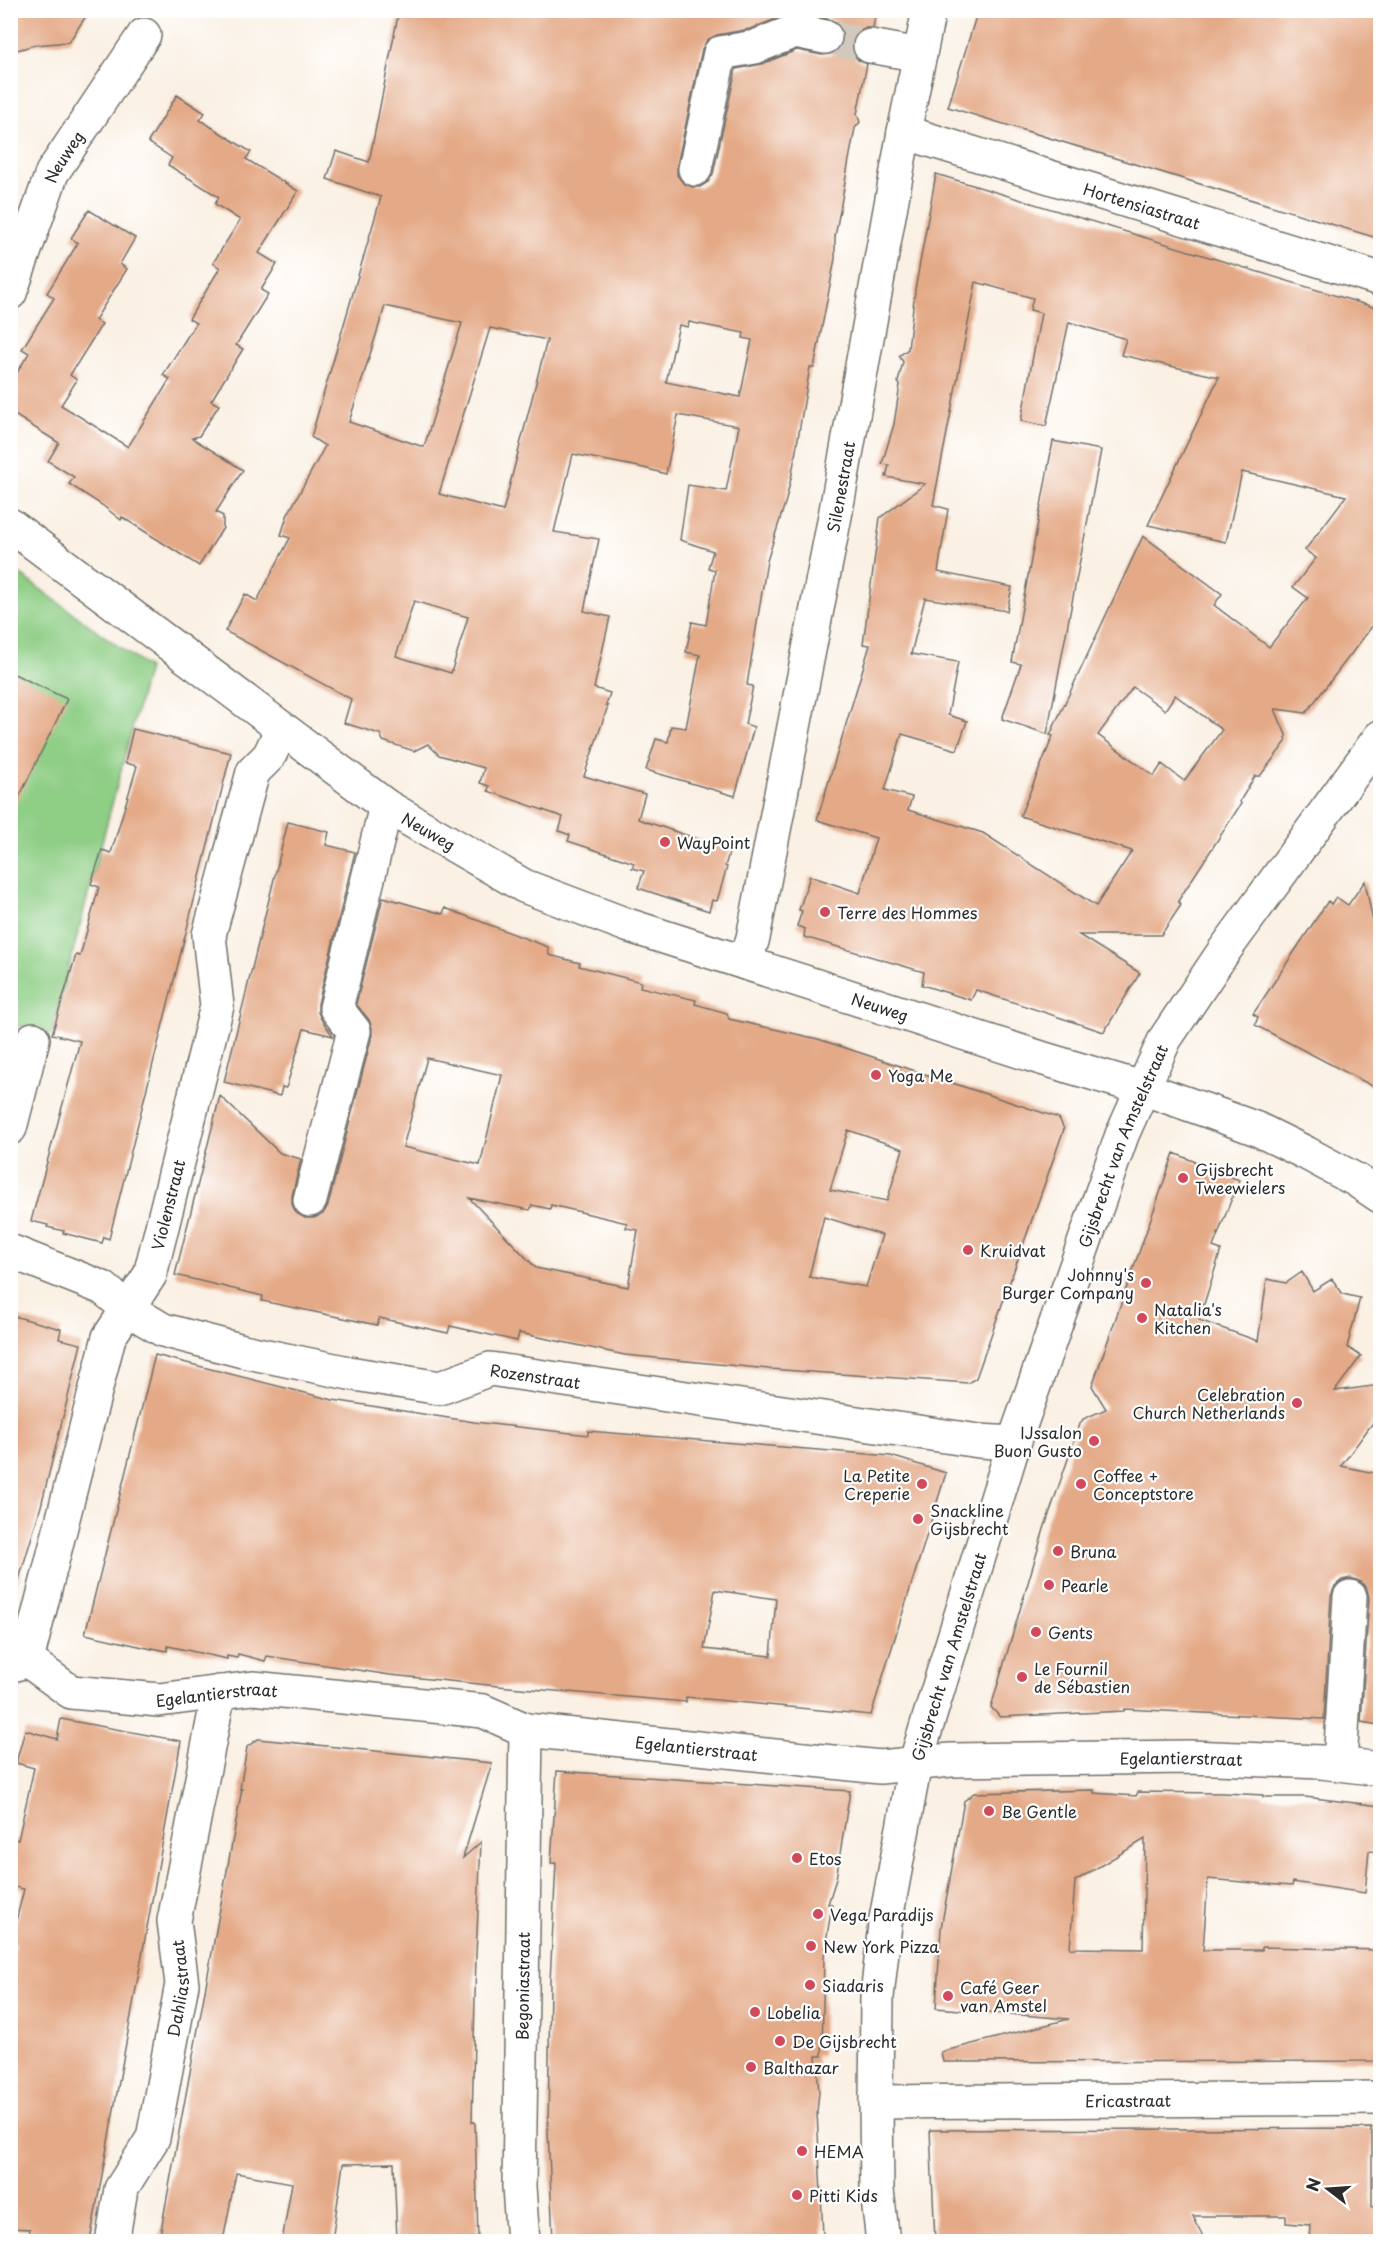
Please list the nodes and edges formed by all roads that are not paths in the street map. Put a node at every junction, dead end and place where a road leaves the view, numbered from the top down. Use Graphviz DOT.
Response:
graph roads {
  1 [pos="928,10"];
  2 [pos="144,35"];
  3 [pos="825,37"];
  4 [pos="870,46"];
  5 [pos="920,54"];
  6 [pos="904,132"];
  7 [pos="695,169"];
  8 [pos="1380,279"];
  9 [pos="10,293"];
  10 [pos="10,525"];
  11 [pos="282,729"];
  12 [pos="1380,737"];
  13 [pos="386,806"];
  14 [pos="745,963"];
  15 [pos="33,1039"];
  16 [pos="1142,1088"];
  17 [pos="10,1128"];
  18 [pos="1380,1196"];
  19 [pos="310,1200"];
  20 [pos="10,1251"];
  21 [pos="128,1309"];
  22 [pos="1014,1443"];
  23 [pos="1350,1597"];
  24 [pos="19,1663"];
  25 [pos="219,1692"];
  26 [pos="526,1730"];
  27 [pos="915,1764"];
  28 [pos="1340,1764"];
  29 [pos="1380,1769"];
  30 [pos="1380,2098"];
  31 [pos="876,2102"];
  32 [pos="112,2241"];
  33 [pos="523,2241"];
  34 [pos="883,2241"];
  1 -- 5 [label="street, Silenestraat"];
  2 -- 9 [label="street, Neuweg"];
  3 -- 7 [label="street"];
  4 -- 5 [label="street"];
  5 -- 6 [label="street, Silenestraat"];
  6 -- 8 [label="street, Hortensiastraat"];
  6 -- 14 [label="street, Silenestraat"];
  10 -- 11 [label="street, Neuweg"];
  11 -- 13 [label="street, Neuweg"];
  11 -- 21 [label="street, Violenstraat"];
  12 -- 16 [label="street, Gijsbrecht van Amstelstraat"];
  13 -- 14 [label="street, Neuweg"];
  13 -- 19 [label="street, Neuweg"];
  14 -- 16 [label="street, Neuweg"];
  15 -- 17 [label="street"];
  16 -- 18 [label="street, Neuweg"];
  16 -- 22 [label="street, Gijsbrecht van Amstelstraat"];
  20 -- 21 [label="street, Rozenstraat"];
  21 -- 22 [label="street, Rozenstraat"];
  21 -- 24 [label="street, Violenstraat"];
  22 -- 27 [label="street, Gijsbrecht van Amstelstraat"];
  23 -- 28 [label="street"];
  24 -- 25 [label="street, Egelantierstraat"];
  25 -- 26 [label="street, Egelantierstraat"];
  25 -- 32 [label="street, Dahliastraat"];
  26 -- 27 [label="street, Egelantierstraat"];
  26 -- 33 [label="street, Begoniastraat"];
  27 -- 28 [label="street, Egelantierstraat"];
  27 -- 31 [label="street, Gijsbrecht van Amstelstraat"];
  28 -- 29 [label="street, Egelantierstraat"];
  30 -- 31 [label="street, Ericastraat"];
  31 -- 34 [label="street, Gijsbrecht van Amstelstraat"];
}
